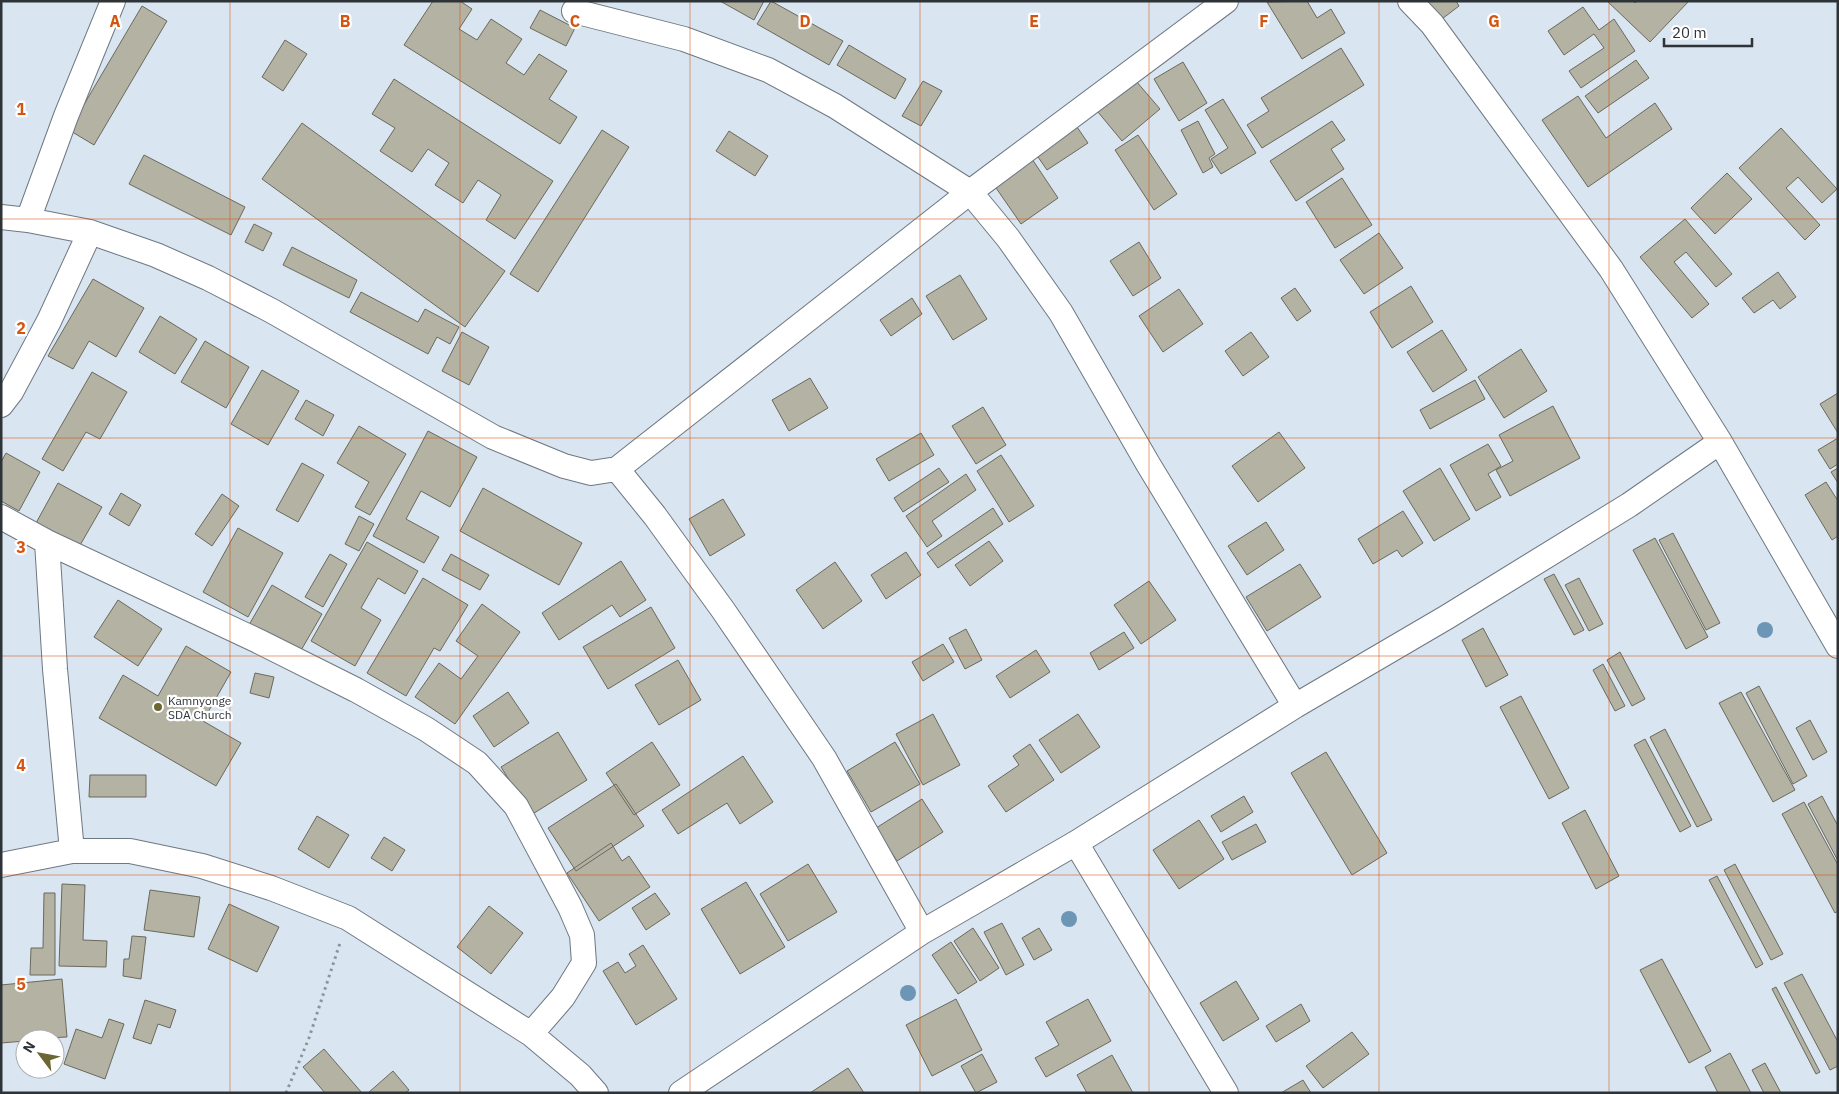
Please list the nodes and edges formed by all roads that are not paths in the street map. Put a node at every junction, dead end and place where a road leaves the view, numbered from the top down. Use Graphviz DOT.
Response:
graph roads {
  1 [pos="113,1"];
  2 [pos="1226,1"];
  3 [pos="1410,1"];
  4 [pos="574,11"];
  5 [pos="970,192"];
  6 [pos="1,217"];
  7 [pos="28,220"];
  8 [pos="90,232"];
  9 [pos="1,405"];
  10 [pos="1720,442"];
  11 [pos="617,469"];
  12 [pos="1,517"];
  13 [pos="47,542"];
  14 [pos="1838,646"];
  15 [pos="1295,706"];
  16 [pos="1076,843"];
  17 [pos="72,851"];
  18 [pos="1,865"];
  19 [pos="922,932"];
  20 [pos="531,1034"];
  21 [pos="596,1093"];
  22 [pos="681,1093"];
  23 [pos="1226,1093"];
  1 -- 7 [label="street"];
  2 -- 5 [label="street"];
  3 -- 10 [label="street"];
  4 -- 5 [label="street"];
  5 -- 11 [label="street"];
  5 -- 15 [label="street"];
  6 -- 7 [label="street"];
  7 -- 8 [label="street"];
  8 -- 9 [label="street"];
  8 -- 11 [label="street"];
  10 -- 14 [label="street"];
  10 -- 15 [label="street"];
  11 -- 19 [label="street"];
  12 -- 13 [label="street"];
  13 -- 17 [label="street"];
  13 -- 20 [label="street"];
  15 -- 16 [label="street"];
  16 -- 19 [label="street"];
  16 -- 23 [label="street"];
  17 -- 18 [label="street"];
  17 -- 20 [label="street"];
  19 -- 22 [label="street"];
  20 -- 21 [label="street"];
}
